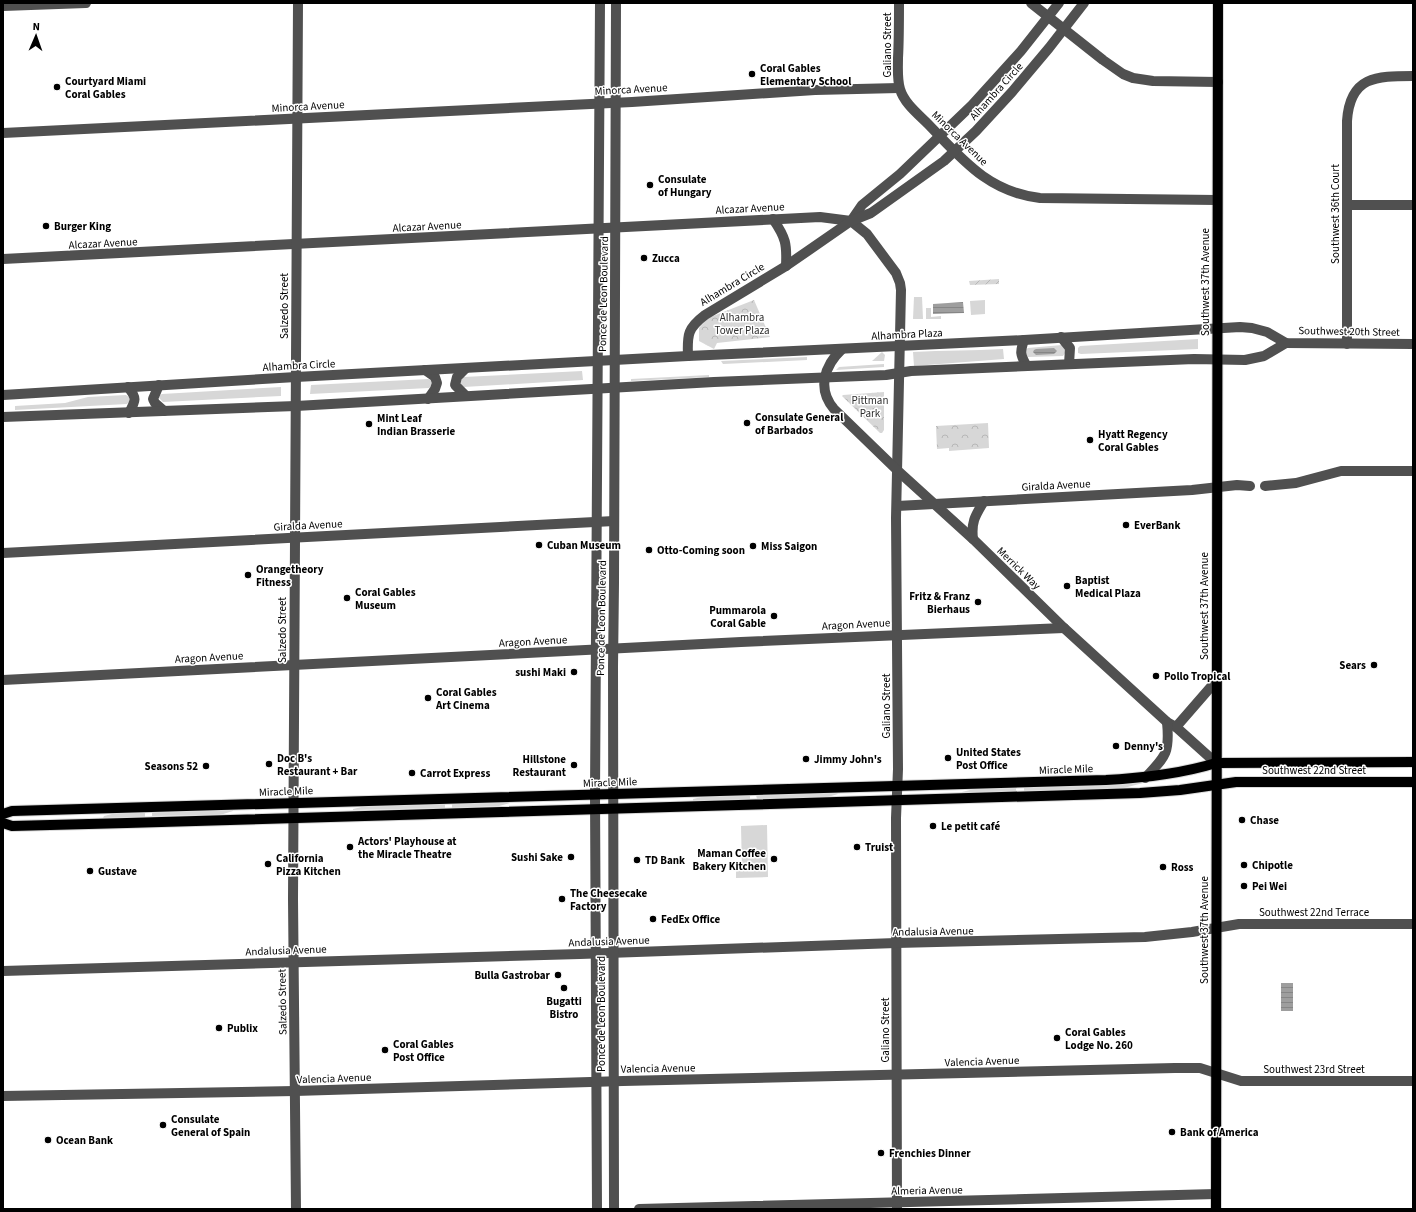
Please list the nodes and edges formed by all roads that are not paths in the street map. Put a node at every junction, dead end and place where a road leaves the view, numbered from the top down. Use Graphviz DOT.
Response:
graph roads {
  1 [pos="86,3"];
  2 [pos="298,3"];
  3 [pos="600,3"];
  4 [pos="616,3"];
  5 [pos="899,3"];
  6 [pos="1031,3"];
  7 [pos="1059,3"];
  8 [pos="1084,3"];
  9 [pos="1218,3"];
  10 [pos="3,6"];
  11 [pos="1049,16"];
  12 [pos="1064,29"];
  13 [pos="1413,76"];
  14 [pos="1218,82"];
  15 [pos="899,88"];
  16 [pos="616,102"];
  17 [pos="599,103"];
  18 [pos="298,119"];
  19 [pos="3,133"];
  20 [pos="940,136"];
  21 [pos="955,151"];
  22 [pos="1217,200"];
  23 [pos="1346,205"];
  24 [pos="1413,205"];
  25 [pos="773,219"];
  26 [pos="851,221"];
  27 [pos="616,228"];
  28 [pos="599,229"];
  29 [pos="296,245"];
  30 [pos="3,260"];
  31 [pos="786,266"];
  32 [pos="1218,328"];
  33 [pos="1061,337"];
  34 [pos="1024,340"];
  35 [pos="1286,343"];
  36 [pos="1347,344"];
  37 [pos="1413,344"];
  38 [pos="900,346"];
  39 [pos="842,349"];
  40 [pos="688,356"];
  41 [pos="1217,359"];
  42 [pos="597,360"];
  43 [pos="615,360"];
  44 [pos="1069,364"];
  45 [pos="1026,365"];
  46 [pos="466,368"];
  47 [pos="425,370"];
  48 [pos="900,373"];
  49 [pos="296,377"];
  50 [pos="825,377"];
  51 [pos="159,385"];
  52 [pos="128,387"];
  53 [pos="614,388"];
  54 [pos="598,389"];
  55 [pos="3,395"];
  56 [pos="466,396"];
  57 [pos="428,399"];
  58 [pos="296,406"];
  59 [pos="164,411"];
  60 [pos="129,413"];
  61 [pos="3,417"];
  62 [pos="898,471"];
  63 [pos="1413,471"];
  64 [pos="1250,486"];
  65 [pos="1266,486"];
  66 [pos="1216,488"];
  67 [pos="984,501"];
  68 [pos="934,504"];
  69 [pos="897,506"];
  70 [pos="614,521"];
  71 [pos="596,522"];
  72 [pos="295,537"];
  73 [pos="973,540"];
  74 [pos="3,553"];
  75 [pos="1064,628"];
  76 [pos="897,634"];
  77 [pos="613,648"];
  78 [pos="596,649"];
  79 [pos="294,665"];
  80 [pos="3,680"];
  81 [pos="1216,681"];
  82 [pos="1167,722"];
  83 [pos="1176,727"];
  84 [pos="1413,762"];
  85 [pos="1216,763"];
  86 [pos="1145,778"];
  87 [pos="1413,782"];
  88 [pos="1216,785"];
  89 [pos="897,786"];
  90 [pos="595,794"];
  91 [pos="613,794"];
  92 [pos="896,801"];
  93 [pos="294,802"];
  94 [pos="595,809"];
  95 [pos="612,809"];
  96 [pos="3,814"];
  97 [pos="294,818"];
  98 [pos="3,823"];
  99 [pos="1413,924"];
  100 [pos="1216,929"];
  101 [pos="896,943"];
  102 [pos="613,953"];
  103 [pos="595,954"];
  104 [pos="294,962"];
  105 [pos="3,971"];
  106 [pos="1216,1074"];
  107 [pos="897,1075"];
  108 [pos="1413,1081"];
  109 [pos="597,1082"];
  110 [pos="614,1082"];
  111 [pos="295,1091"];
  112 [pos="3,1096"];
  113 [pos="1216,1194"];
  114 [pos="897,1206"];
  115 [pos="296,1209"];
  116 [pos="597,1209"];
  117 [pos="614,1209"];
  118 [pos="639,1209"];
  119 [pos="1216,1209"];
  1 -- 10 [label="street"];
  2 -- 18 [label="street, Salzedo Street"];
  3 -- 17 [label="street, Ponce de Leon Boulevard"];
  4 -- 16 [label="street, Ponce de Leon Boulevard"];
  5 -- 15 [label="street, Galiano Street"];
  6 -- 11 [label="street"];
  7 -- 11 [label="street, Alhambra Circle"];
  8 -- 12 [label="street, Alhambra Circle"];
  9 -- 14 [label="main road, Southwest 37th Avenue"];
  11 -- 12 [label="street"];
  11 -- 20 [label="street, Alhambra Circle"];
  12 -- 14 [label="street"];
  12 -- 21 [label="street, Alhambra Circle"];
  13 -- 23 [label="street, Southwest 36th Court"];
  14 -- 22 [label="main road, Southwest 37th Avenue"];
  15 -- 16 [label="street, Minorca Avenue"];
  15 -- 20 [label="street, Minorca Avenue"];
  16 -- 17 [label="street, Minorca Avenue"];
  16 -- 27 [label="street, Ponce de Leon Boulevard"];
  17 -- 18 [label="street, Minorca Avenue"];
  17 -- 28 [label="street, Ponce de Leon Boulevard"];
  18 -- 19 [label="street, Minorca Avenue"];
  18 -- 29 [label="street, Salzedo Street"];
  20 -- 21 [label="street, Minorca Avenue"];
  20 -- 26 [label="street, Alhambra Circle"];
  21 -- 22 [label="street, Minorca Avenue"];
  21 -- 26 [label="street, Alhambra Circle"];
  22 -- 32 [label="main road, Southwest 37th Avenue"];
  23 -- 24 [label="street"];
  23 -- 36 [label="street, Southwest 36th Court"];
  25 -- 26 [label="street, Alcazar Avenue"];
  25 -- 27 [label="street, Alcazar Avenue"];
  25 -- 31 [label="street"];
  26 -- 31 [label="street, Alhambra Circle"];
  26 -- 38 [label="street, Galiano Street"];
  27 -- 28 [label="street, Alcazar Avenue"];
  27 -- 43 [label="street, Ponce de Leon Boulevard"];
  28 -- 29 [label="street, Alcazar Avenue"];
  28 -- 42 [label="street, Ponce de Leon Boulevard"];
  29 -- 30 [label="street, Alcazar Avenue"];
  29 -- 49 [label="street, Salzedo Street"];
  31 -- 40 [label="street, Alhambra Circle"];
  32 -- 33 [label="street, Alhambra Plaza"];
  32 -- 35 [label="street, Southwest 20th Street"];
  32 -- 41 [label="main road, Southwest 37th Avenue"];
  33 -- 34 [label="street, Alhambra Plaza"];
  33 -- 44 [label="street"];
  34 -- 38 [label="street, Alhambra Plaza"];
  34 -- 45 [label="street"];
  35 -- 36 [label="street, Southwest 20th Street"];
  35 -- 41 [label="street, Southwest 20th Street"];
  36 -- 37 [label="street, Southwest 20th Street"];
  38 -- 39 [label="street, Alhambra Plaza"];
  38 -- 48 [label="street, Galiano Street"];
  39 -- 40 [label="street, Alhambra Plaza"];
  39 -- 50 [label="street"];
  40 -- 43 [label="street, Alhambra Plaza"];
  41 -- 44 [label="street"];
  41 -- 66 [label="main road, Southwest 37th Avenue"];
  42 -- 43 [label="street, Alhambra Plaza"];
  42 -- 46 [label="street, Alhambra Circle"];
  42 -- 54 [label="street, Ponce de Leon Boulevard"];
  43 -- 53 [label="street, Ponce de Leon Boulevard"];
  44 -- 45 [label="street"];
  45 -- 48 [label="street"];
  46 -- 47 [label="street, Alhambra Circle"];
  46 -- 56 [label="street"];
  47 -- 49 [label="street, Alhambra Circle"];
  47 -- 57 [label="street"];
  48 -- 50 [label="street"];
  48 -- 62 [label="street, Galiano Street"];
  49 -- 51 [label="street, Alhambra Circle"];
  49 -- 58 [label="street, Salzedo Street"];
  50 -- 53 [label="street"];
  50 -- 62 [label="street, Merrick Way"];
  51 -- 52 [label="street, Alhambra Circle"];
  51 -- 59 [label="street"];
  52 -- 55 [label="street, Alhambra Circle"];
  52 -- 60 [label="street"];
  53 -- 54 [label="street"];
  53 -- 70 [label="street, Ponce de Leon Boulevard"];
  54 -- 56 [label="street"];
  54 -- 71 [label="street, Ponce de Leon Boulevard"];
  56 -- 57 [label="street"];
  57 -- 58 [label="street"];
  58 -- 59 [label="street"];
  58 -- 72 [label="street, Salzedo Street"];
  59 -- 60 [label="street"];
  60 -- 61 [label="street"];
  62 -- 68 [label="street, Merrick Way"];
  62 -- 69 [label="street, Galiano Street"];
  63 -- 65 [label="street"];
  64 -- 66 [label="street, Giralda Avenue"];
  66 -- 67 [label="street, Giralda Avenue"];
  66 -- 81 [label="main road, Southwest 37th Avenue"];
  67 -- 68 [label="street, Giralda Avenue"];
  67 -- 73 [label="street"];
  68 -- 69 [label="street, Giralda Avenue"];
  68 -- 73 [label="street, Merrick Way"];
  69 -- 76 [label="street, Galiano Street"];
  70 -- 71 [label="street, Giralda Avenue"];
  70 -- 77 [label="street, Ponce de Leon Boulevard"];
  71 -- 72 [label="street, Giralda Avenue"];
  71 -- 78 [label="street, Ponce de Leon Boulevard"];
  72 -- 74 [label="street, Giralda Avenue"];
  72 -- 79 [label="street, Salzedo Street"];
  73 -- 75 [label="street, Merrick Way"];
  75 -- 76 [label="street, Aragon Avenue"];
  75 -- 82 [label="street, Merrick Way"];
  76 -- 77 [label="street, Aragon Avenue"];
  76 -- 89 [label="street, Galiano Street"];
  77 -- 78 [label="street, Aragon Avenue"];
  77 -- 91 [label="street, Ponce de Leon Boulevard"];
  78 -- 79 [label="street, Aragon Avenue"];
  78 -- 90 [label="street, Ponce de Leon Boulevard"];
  79 -- 80 [label="street, Aragon Avenue"];
  79 -- 93 [label="street, Salzedo Street"];
  81 -- 83 [label="street"];
  81 -- 85 [label="main road, Southwest 37th Avenue"];
  82 -- 83 [label="street, Merrick Way"];
  82 -- 86 [label="street"];
  83 -- 85 [label="street, Merrick Way"];
  84 -- 85 [label="main road, Southwest 22nd Street"];
  85 -- 86 [label="main road, Miracle Mile"];
  85 -- 88 [label="main road, Southwest 37th Avenue"];
  86 -- 89 [label="main road, Miracle Mile"];
  87 -- 88 [label="main road, Southwest 22nd Street"];
  88 -- 92 [label="main road"];
  88 -- 100 [label="main road, Southwest 37th Avenue"];
  89 -- 91 [label="main road, Miracle Mile"];
  89 -- 92 [label="street, Galiano Street"];
  90 -- 91 [label="main road, Miracle Mile"];
  90 -- 93 [label="main road, Miracle Mile"];
  90 -- 94 [label="street, Ponce de Leon Boulevard"];
  91 -- 95 [label="street, Ponce de Leon Boulevard"];
  92 -- 95 [label="main road"];
  92 -- 101 [label="street, Galiano Street"];
  93 -- 96 [label="main road, Miracle Mile"];
  93 -- 97 [label="street, Salzedo Street"];
  94 -- 95 [label="main road"];
  94 -- 97 [label="main road"];
  94 -- 103 [label="street, Ponce de Leon Boulevard"];
  95 -- 102 [label="street, Ponce de Leon Boulevard"];
  97 -- 98 [label="main road"];
  97 -- 104 [label="street, Salzedo Street"];
  99 -- 100 [label="street, Southwest 22nd Terrace"];
  100 -- 101 [label="street, Andalusia Avenue"];
  100 -- 106 [label="main road, Southwest 37th Avenue"];
  101 -- 102 [label="street, Andalusia Avenue"];
  101 -- 107 [label="street, Galiano Street"];
  102 -- 103 [label="street, Andalusia Avenue"];
  102 -- 110 [label="street, Ponce de Leon Boulevard"];
  103 -- 104 [label="street, Andalusia Avenue"];
  103 -- 109 [label="street, Ponce de Leon Boulevard"];
  104 -- 105 [label="street, Andalusia Avenue"];
  104 -- 111 [label="street, Salzedo Street"];
  106 -- 107 [label="street, Valencia Avenue"];
  106 -- 108 [label="street, Southwest 23rd Street"];
  106 -- 113 [label="main road, Southwest 37th Avenue"];
  107 -- 110 [label="street, Valencia Avenue"];
  107 -- 114 [label="street, Galiano Street"];
  109 -- 110 [label="street, Valencia Avenue"];
  109 -- 111 [label="street, Valencia Avenue"];
  109 -- 116 [label="street, Ponce de Leon Boulevard"];
  110 -- 117 [label="street, Ponce de Leon Boulevard"];
  111 -- 112 [label="street, Valencia Avenue"];
  111 -- 115 [label="street, Salzedo Street"];
  113 -- 114 [label="street, Almeria Avenue"];
  113 -- 119 [label="main road, Southwest 37th Avenue"];
  114 -- 118 [label="street, Almeria Avenue"];
}
